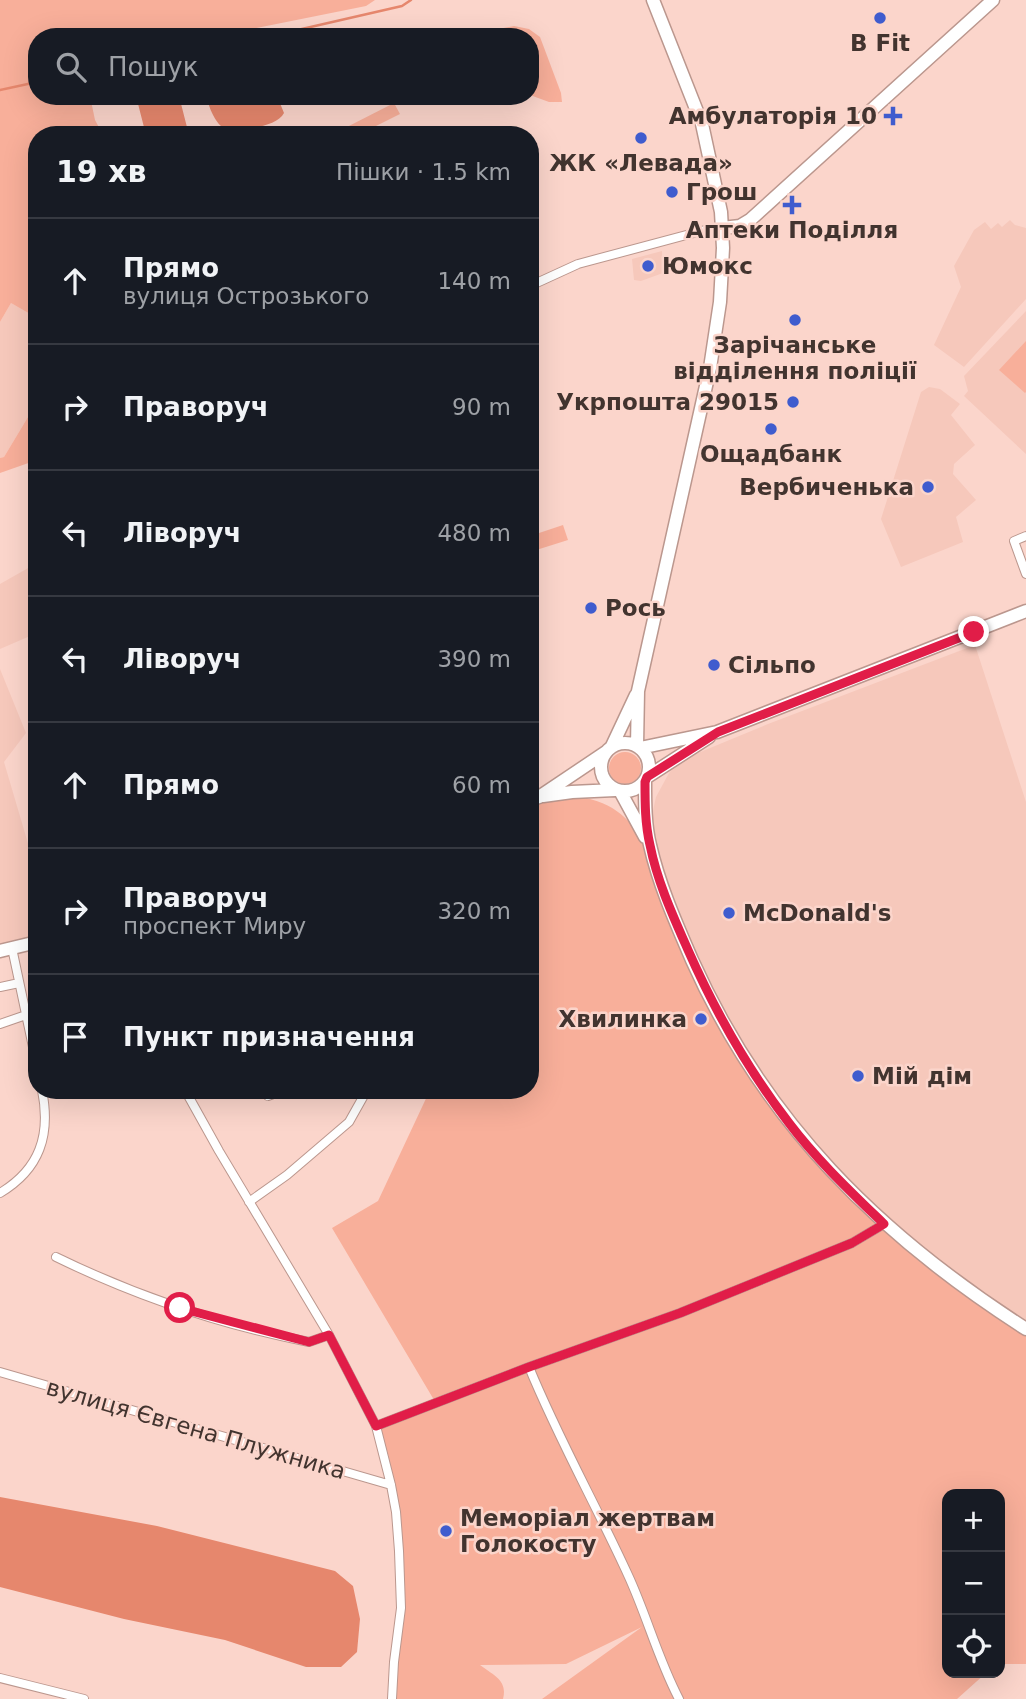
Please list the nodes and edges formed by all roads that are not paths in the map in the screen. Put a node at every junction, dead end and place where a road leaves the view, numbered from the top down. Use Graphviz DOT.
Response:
graph roads {
  1 [pos="653,0"];
  2 [pos="993,0"];
  3 [pos="722,228"];
  4 [pos="539,282"];
  5 [pos="1026,536"];
  6 [pos="1026,574"];
  7 [pos="1026,611"];
  8 [pos="638,691"];
  9 [pos="718,732"];
  10 [pos="639,747"];
  11 [pos="609,749"];
  12 [pos="646,779"];
  13 [pos="618,790"];
  14 [pos="539,796"];
  15 [pos="539,798"];
  16 [pos="650,846"];
  17 [pos="28,944"];
  18 [pos="6,949"];
  19 [pos="19,983"];
  20 [pos="0,987"];
  21 [pos="26,1015"];
  22 [pos="0,1024"];
  23 [pos="28,1024"];
  24 [pos="43,1099"];
  25 [pos="190,1099"];
  26 [pos="362,1101"];
  27 [pos="0,1193"];
  28 [pos="249,1202"];
  29 [pos="884,1224"];
  30 [pos="56,1258"];
  31 [pos="1026,1329"];
  32 [pos="329,1335"];
  33 [pos="529,1367"];
  34 [pos="0,1372"];
  35 [pos="376,1426"];
  36 [pos="391,1485"];
  37 [pos="0,1678"];
  38 [pos="84,1699"];
  39 [pos="392,1699"];
  40 [pos="679,1699"];
  1 -- 3 [label="main road"];
  2 -- 3 [label="main road"];
  3 -- 4 [label="street"];
  3 -- 8 [label="main road"];
  5 -- 6 [label="street"];
  7 -- 9 [label="main road"];
  8 -- 10 [label="main road"];
  8 -- 11 [label="main road"];
  9 -- 10 [label="main road"];
  9 -- 12 [label="main road"];
  10 -- 11 [label="main road"];
  10 -- 12 [label="main road"];
  11 -- 13 [label="main road"];
  11 -- 14 [label="main road"];
  12 -- 13 [label="main road"];
  12 -- 16 [label="main road"];
  13 -- 15 [label="main road"];
  13 -- 16 [label="main road"];
  16 -- 29 [label="main road"];
  17 -- 18 [label="main road"];
  18 -- 19 [label="street"];
  19 -- 20 [label="street"];
  19 -- 21 [label="street"];
  21 -- 22 [label="street"];
  21 -- 23 [label="street"];
  24 -- 27 [label="street"];
  25 -- 28 [label="street"];
  26 -- 28 [label="street"];
  28 -- 32 [label="street"];
  29 -- 31 [label="main road"];
  29 -- 33 [label="street"];
  30 -- 32 [label="street"];
  32 -- 35 [label="street"];
  33 -- 35 [label="street"];
  33 -- 40 [label="street"];
  34 -- 36 [label="street, вулиця Євгена Плужника"];
  35 -- 36 [label="street"];
  36 -- 39 [label="street"];
  37 -- 38 [label="street"];
}
